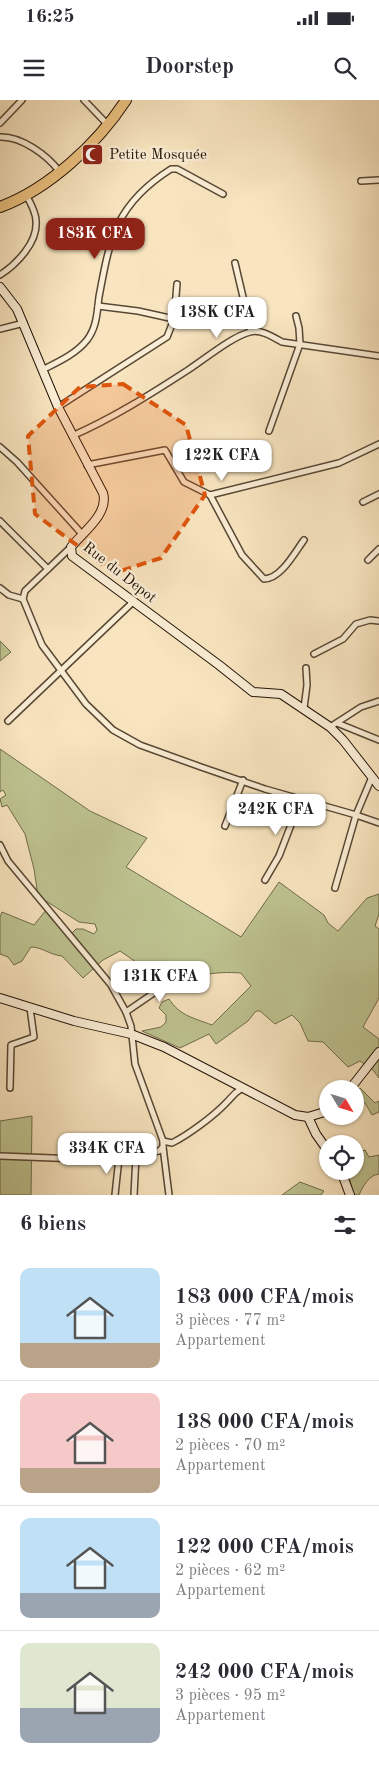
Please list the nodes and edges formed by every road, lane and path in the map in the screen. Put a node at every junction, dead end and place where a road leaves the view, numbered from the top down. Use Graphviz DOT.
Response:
graph roads {
  1 [pos="22,100"];
  2 [pos="84,100"];
  3 [pos="118,100"];
  4 [pos="126,100"];
  5 [pos="0,123"];
  6 [pos="105,123"];
  7 [pos="0,137"];
  8 [pos="58,169"];
  9 [pos="379,180"];
  10 [pos="361,181"];
  11 [pos="26,194"];
  12 [pos="223,194"];
  13 [pos="0,200"];
  14 [pos="0,207"];
  15 [pos="236,263"];
  16 [pos="0,275"];
  17 [pos="177,284"];
  18 [pos="0,287"];
  19 [pos="98,306"];
  20 [pos="296,316"];
  21 [pos="174,319"];
  22 [pos="24,323"];
  23 [pos="0,329"];
  24 [pos="252,332"];
  25 [pos="300,344"];
  26 [pos="379,356"];
  27 [pos="42,370"];
  28 [pos="58,407"];
  29 [pos="269,431"];
  30 [pos="72,436"];
  31 [pos="379,444"];
  32 [pos="0,447"];
  33 [pos="87,465"];
  34 [pos="379,494"];
  35 [pos="210,495"];
  36 [pos="363,502"];
  37 [pos="0,521"];
  38 [pos="82,534"];
  39 [pos="304,540"];
  40 [pos="71,547"];
  41 [pos="379,549"];
  42 [pos="368,560"];
  43 [pos="48,569"];
  44 [pos="0,588"];
  45 [pos="23,599"];
  46 [pos="134,601"];
  47 [pos="379,621"];
  48 [pos="314,654"];
  49 [pos="306,668"];
  50 [pos="60,671"];
  51 [pos="379,701"];
  52 [pos="304,708"];
  53 [pos="8,721"];
  54 [pos="333,725"];
  55 [pos="379,740"];
  56 [pos="372,777"];
  57 [pos="243,780"];
  58 [pos="379,786"];
  59 [pos="301,799"];
  60 [pos="356,815"];
  61 [pos="379,823"];
  62 [pos="226,826"];
  63 [pos="0,846"];
  64 [pos="265,880"];
  65 [pos="336,888"];
  66 [pos="180,975"];
  67 [pos="0,998"];
  68 [pos="30,1008"];
  69 [pos="126,1012"];
  70 [pos="131,1034"];
  71 [pos="379,1052"];
  72 [pos="357,1080"];
  73 [pos="10,1088"];
  74 [pos="241,1089"];
  75 [pos="319,1114"];
  76 [pos="308,1117"];
  77 [pos="319,1138"];
  78 [pos="163,1144"];
  79 [pos="0,1156"];
  80 [pos="136,1156"];
  81 [pos="119,1158"];
  82 [pos="344,1180"];
  83 [pos="115,1195"];
  84 [pos="134,1195"];
  85 [pos="169,1195"];
  86 [pos="350,1195"];
  1 -- 5 [label="street"];
  2 -- 6 [label="street"];
  3 -- 6 [label="highway"];
  4 -- 6 [label="highway"];
  6 -- 8 [label="highway"];
  7 -- 8 [label="street"];
  8 -- 11 [label="highway"];
  8 -- 13 [label="highway"];
  9 -- 10 [label="street"];
  11 -- 14 [label="highway"];
  11 -- 16 [label="street"];
  12 -- 19 [label="street"];
  15 -- 24 [label="street"];
  17 -- 21 [label="street"];
  18 -- 22 [label="street, Rue du Depot"];
  19 -- 21 [label="street"];
  19 -- 27 [label="street"];
  20 -- 25 [label="street"];
  21 -- 28 [label="street"];
  22 -- 23 [label="street"];
  22 -- 27 [label="street, Rue du Depot"];
  24 -- 25 [label="street"];
  24 -- 30 [label="street"];
  25 -- 26 [label="street"];
  25 -- 29 [label="street"];
  27 -- 28 [label="street, Rue du Depot"];
  28 -- 30 [label="street, Rue du Depot"];
  30 -- 33 [label="street, Rue du Depot"];
  31 -- 35 [label="street"];
  32 -- 38 [label="street"];
  33 -- 35 [label="street"];
  33 -- 38 [label="street, Rue du Depot"];
  34 -- 36 [label="street"];
  35 -- 39 [label="street"];
  37 -- 43 [label="street"];
  38 -- 40 [label="street, Rue du Depot"];
  40 -- 43 [label="street"];
  40 -- 46 [label="street, Rue du Depot"];
  41 -- 42 [label="street"];
  43 -- 45 [label="street"];
  44 -- 45 [label="street"];
  45 -- 50 [label="street"];
  46 -- 50 [label="street"];
  46 -- 52 [label="street, Rue du Depot"];
  47 -- 48 [label="street"];
  49 -- 52 [label="street"];
  50 -- 53 [label="street"];
  50 -- 57 [label="street"];
  51 -- 54 [label="street"];
  52 -- 54 [label="street, Rue du Depot"];
  54 -- 55 [label="street"];
  54 -- 56 [label="street, Rue du Depot"];
  56 -- 58 [label="street, Rue du Depot"];
  56 -- 60 [label="street"];
  57 -- 59 [label="street"];
  57 -- 62 [label="street"];
  59 -- 60 [label="street"];
  59 -- 64 [label="street"];
  60 -- 61 [label="street"];
  60 -- 65 [label="street"];
  63 -- 69 [label="street"];
  66 -- 69 [label="street"];
  67 -- 68 [label="street"];
  68 -- 70 [label="street"];
  68 -- 73 [label="street"];
  69 -- 70 [label="street"];
  70 -- 74 [label="street"];
  70 -- 78 [label="street"];
  71 -- 72 [label="street"];
  74 -- 76 [label="street"];
  74 -- 78 [label="street"];
  75 -- 76 [label="street"];
  76 -- 77 [label="street"];
  78 -- 80 [label="street"];
  78 -- 85 [label="street"];
  79 -- 81 [label="street"];
  80 -- 81 [label="street"];
  80 -- 84 [label="street"];
  81 -- 83 [label="street"];
  82 -- 86 [label="street"];
}
